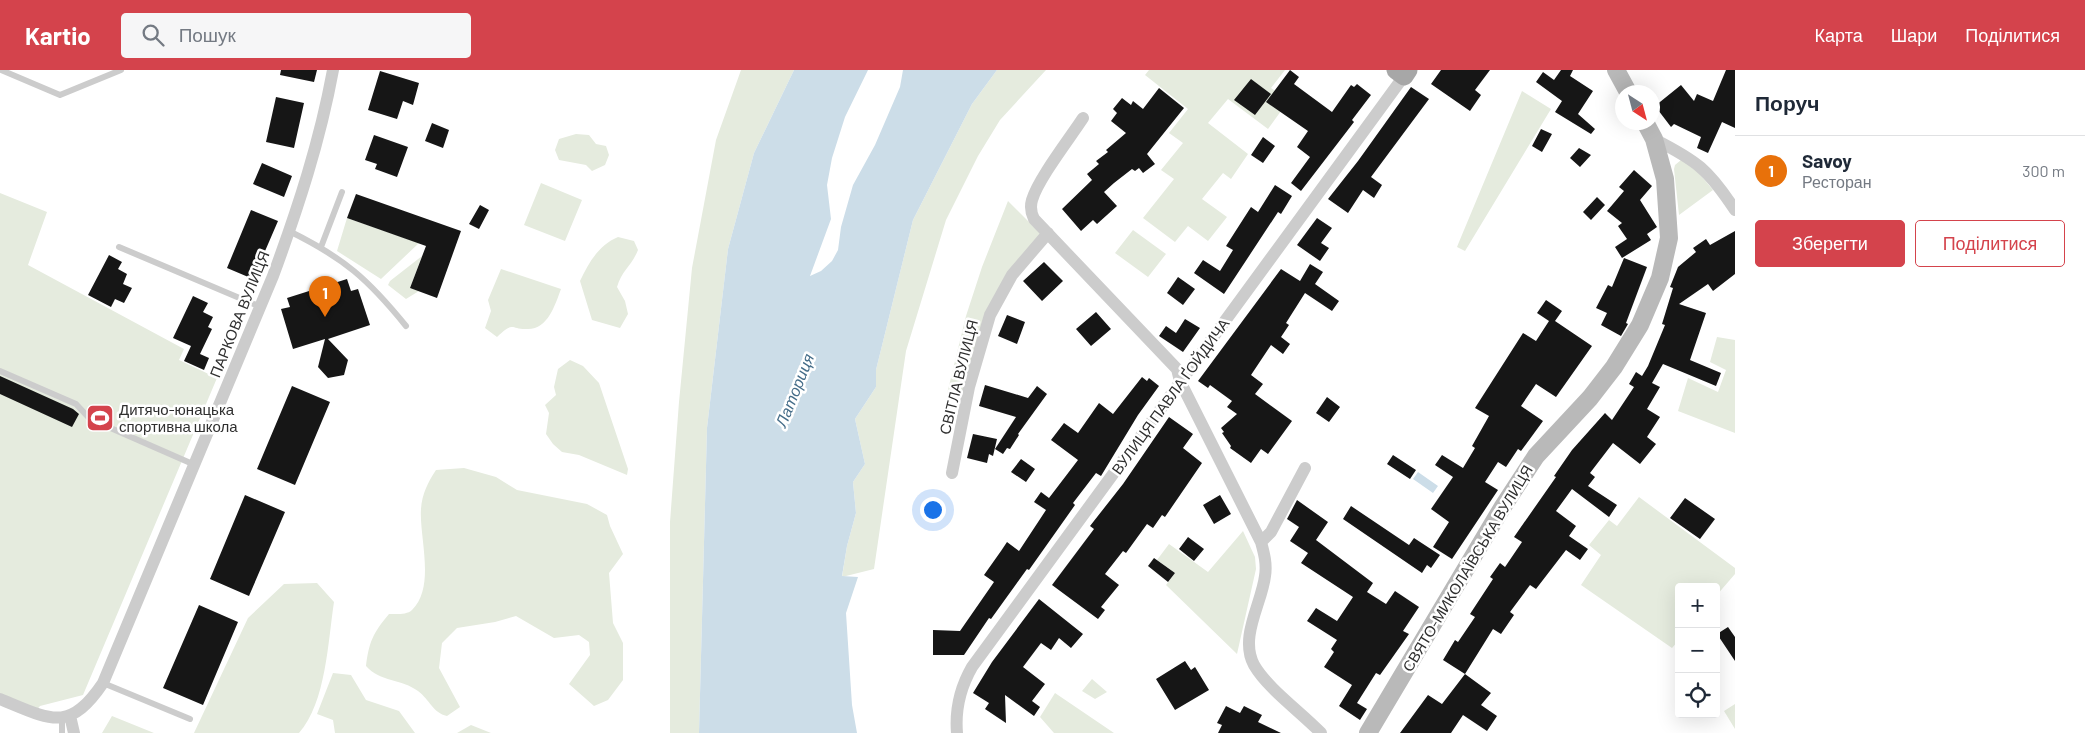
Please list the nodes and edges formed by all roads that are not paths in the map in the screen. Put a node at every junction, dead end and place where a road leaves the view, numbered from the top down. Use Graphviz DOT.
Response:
graph roads {
  1 [pos="1,70"];
  2 [pos="121,70"];
  3 [pos="333,70"];
  4 [pos="1616,70"];
  5 [pos="1403,72"];
  6 [pos="1624,85"];
  7 [pos="1083,118"];
  8 [pos="1649,130"];
  9 [pos="1654,139"];
  10 [pos="342,192"];
  11 [pos="1735,210"];
  12 [pos="290,231"];
  13 [pos="1048,233"];
  14 [pos="118,247"];
  15 [pos="321,247"];
  16 [pos="260,307"];
  17 [pos="406,326"];
  18 [pos="0,370"];
  19 [pos="1180,381"];
  20 [pos="195,465"];
  21 [pos="1305,468"];
  22 [pos="952,473"];
  23 [pos="1260,542"];
  24 [pos="103,683"];
  25 [pos="0,699"];
  26 [pos="190,720"];
  27 [pos="65,724"];
  28 [pos="74,733"];
  29 [pos="957,733"];
  30 [pos="1321,733"];
  31 [pos="1368,733"];
  1 -- 2 [label="lane"];
  3 -- 12 [label="street, ПАРКОВА ВУЛИЦЯ"];
  4 -- 6 [label="street"];
  5 -- 19 [label="street, ВУЛИЦЯ ПАВЛА ҐОЙДИЧА"];
  7 -- 13 [label="street"];
  8 -- 9 [label="street, СВЯТО-МИКОЛАЇВСЬКА ВУЛИЦЯ"];
  9 -- 11 [label="street"];
  9 -- 31 [label="street, СВЯТО-МИКОЛАЇВСЬКА ВУЛИЦЯ"];
  10 -- 15 [label="lane"];
  12 -- 15 [label="lane"];
  12 -- 16 [label="street, ПАРКОВА ВУЛИЦЯ"];
  13 -- 19 [label="street"];
  13 -- 22 [label="street, СВІТЛА ВУЛИЦЯ"];
  14 -- 16 [label="lane"];
  15 -- 17 [label="lane"];
  16 -- 20 [label="street, ПАРКОВА ВУЛИЦЯ"];
  18 -- 20 [label="lane"];
  19 -- 23 [label="street"];
  19 -- 29 [label="street, ВУЛИЦЯ ПАВЛА ҐОЙДИЧА"];
  20 -- 24 [label="street, ПАРКОВА ВУЛИЦЯ"];
  21 -- 23 [label="street"];
  23 -- 30 [label="street"];
  24 -- 26 [label="lane"];
  24 -- 27 [label="street, ПАРКОВА ВУЛИЦЯ"];
  25 -- 27 [label="street"];
  27 -- 28 [label="street"];
}
